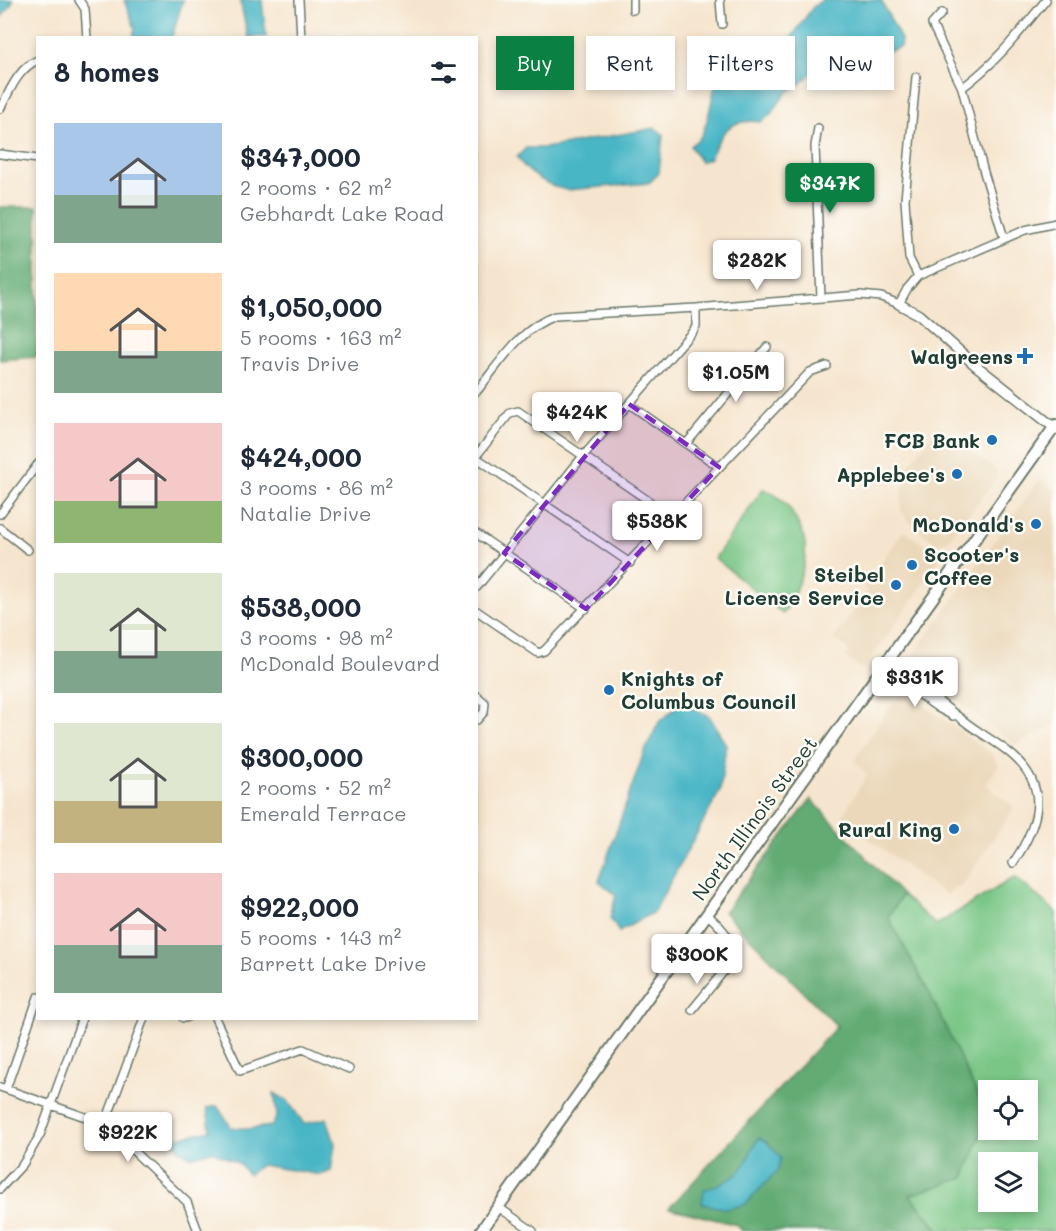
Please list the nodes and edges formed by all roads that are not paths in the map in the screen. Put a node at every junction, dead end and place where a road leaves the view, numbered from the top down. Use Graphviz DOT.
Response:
graph roads {
  1 [pos="79,0"];
  2 [pos="299,0"];
  3 [pos="633,0"];
  4 [pos="720,0"];
  5 [pos="1046,0"];
  6 [pos="633,9"];
  7 [pos="942,13"];
  8 [pos="722,24"];
  9 [pos="87,36"];
  10 [pos="302,36"];
  11 [pos="36,61"];
  12 [pos="916,76"];
  13 [pos="962,88"];
  14 [pos="0,109"];
  15 [pos="818,128"];
  16 [pos="0,154"];
  17 [pos="36,159"];
  18 [pos="1056,223"];
  19 [pos="1004,238"];
  20 [pos="918,276"];
  21 [pos="821,298"];
  22 [pos="899,304"];
  23 [pos="696,308"];
  24 [pos="766,347"];
  25 [pos="827,366"];
  26 [pos="478,390"];
  27 [pos="629,404"];
  28 [pos="1055,427"];
  29 [pos="686,444"];
  30 [pos="478,455"];
  31 [pos="584,455"];
  32 [pos="478,457"];
  33 [pos="36,467"];
  34 [pos="719,467"];
  35 [pos="544,504"];
  36 [pos="0,514"];
  37 [pos="672,517"];
  38 [pos="0,528"];
  39 [pos="478,535"];
  40 [pos="28,550"];
  41 [pos="504,553"];
  42 [pos="630,563"];
  43 [pos="478,586"];
  44 [pos="586,609"];
  45 [pos="478,612"];
  46 [pos="884,665"];
  47 [pos="478,697"];
  48 [pos="478,719"];
  49 [pos="1013,863"];
  50 [pos="707,914"];
  51 [pos="36,1002"];
  52 [pos="692,1010"];
  53 [pos="81,1020"];
  54 [pos="143,1020"];
  55 [pos="216,1020"];
  56 [pos="349,1069"];
  57 [pos="3,1088"];
  58 [pos="52,1106"];
  59 [pos="105,1124"];
  60 [pos="0,1189"];
  61 [pos="498,1207"];
  62 [pos="198,1231"];
  63 [pos="481,1231"];
  64 [pos="533,1231"];
  1 -- 9 [label="street"];
  2 -- 10 [label="street"];
  3 -- 6 [label="street"];
  4 -- 8 [label="street"];
  5 -- 13 [label="street"];
  7 -- 13 [label="street"];
  11 -- 14 [label="street"];
  12 -- 20 [label="street"];
  13 -- 19 [label="street"];
  15 -- 21 [label="street"];
  16 -- 17 [label="street"];
  18 -- 19 [label="street"];
  19 -- 20 [label="street"];
  20 -- 22 [label="street"];
  21 -- 22 [label="street"];
  21 -- 23 [label="street"];
  22 -- 28 [label="street"];
  23 -- 26 [label="street"];
  23 -- 27 [label="street"];
  24 -- 29 [label="street"];
  25 -- 34 [label="street"];
  27 -- 29 [label="street"];
  27 -- 31 [label="street"];
  28 -- 46 [label="main road, North Illinois Street"];
  29 -- 34 [label="street"];
  30 -- 31 [label="street"];
  31 -- 35 [label="street"];
  31 -- 37 [label="street"];
  32 -- 35 [label="street"];
  33 -- 36 [label="street"];
  34 -- 37 [label="street"];
  35 -- 41 [label="street"];
  35 -- 42 [label="street"];
  37 -- 42 [label="street"];
  38 -- 40 [label="street"];
  39 -- 41 [label="street"];
  41 -- 43 [label="street"];
  41 -- 44 [label="street"];
  42 -- 44 [label="street"];
  44 -- 45 [label="street"];
  46 -- 49 [label="street"];
  46 -- 50 [label="main road, North Illinois Street"];
  47 -- 48 [label="street"];
  50 -- 52 [label="street"];
  50 -- 61 [label="main road, North Illinois Street"];
  51 -- 57 [label="street"];
  53 -- 58 [label="street"];
  54 -- 59 [label="street"];
  55 -- 56 [label="street"];
  57 -- 58 [label="street"];
  58 -- 59 [label="street"];
  58 -- 60 [label="street"];
  59 -- 62 [label="street"];
  61 -- 63 [label="main road, North Illinois Street"];
  61 -- 64 [label="street"];
}
